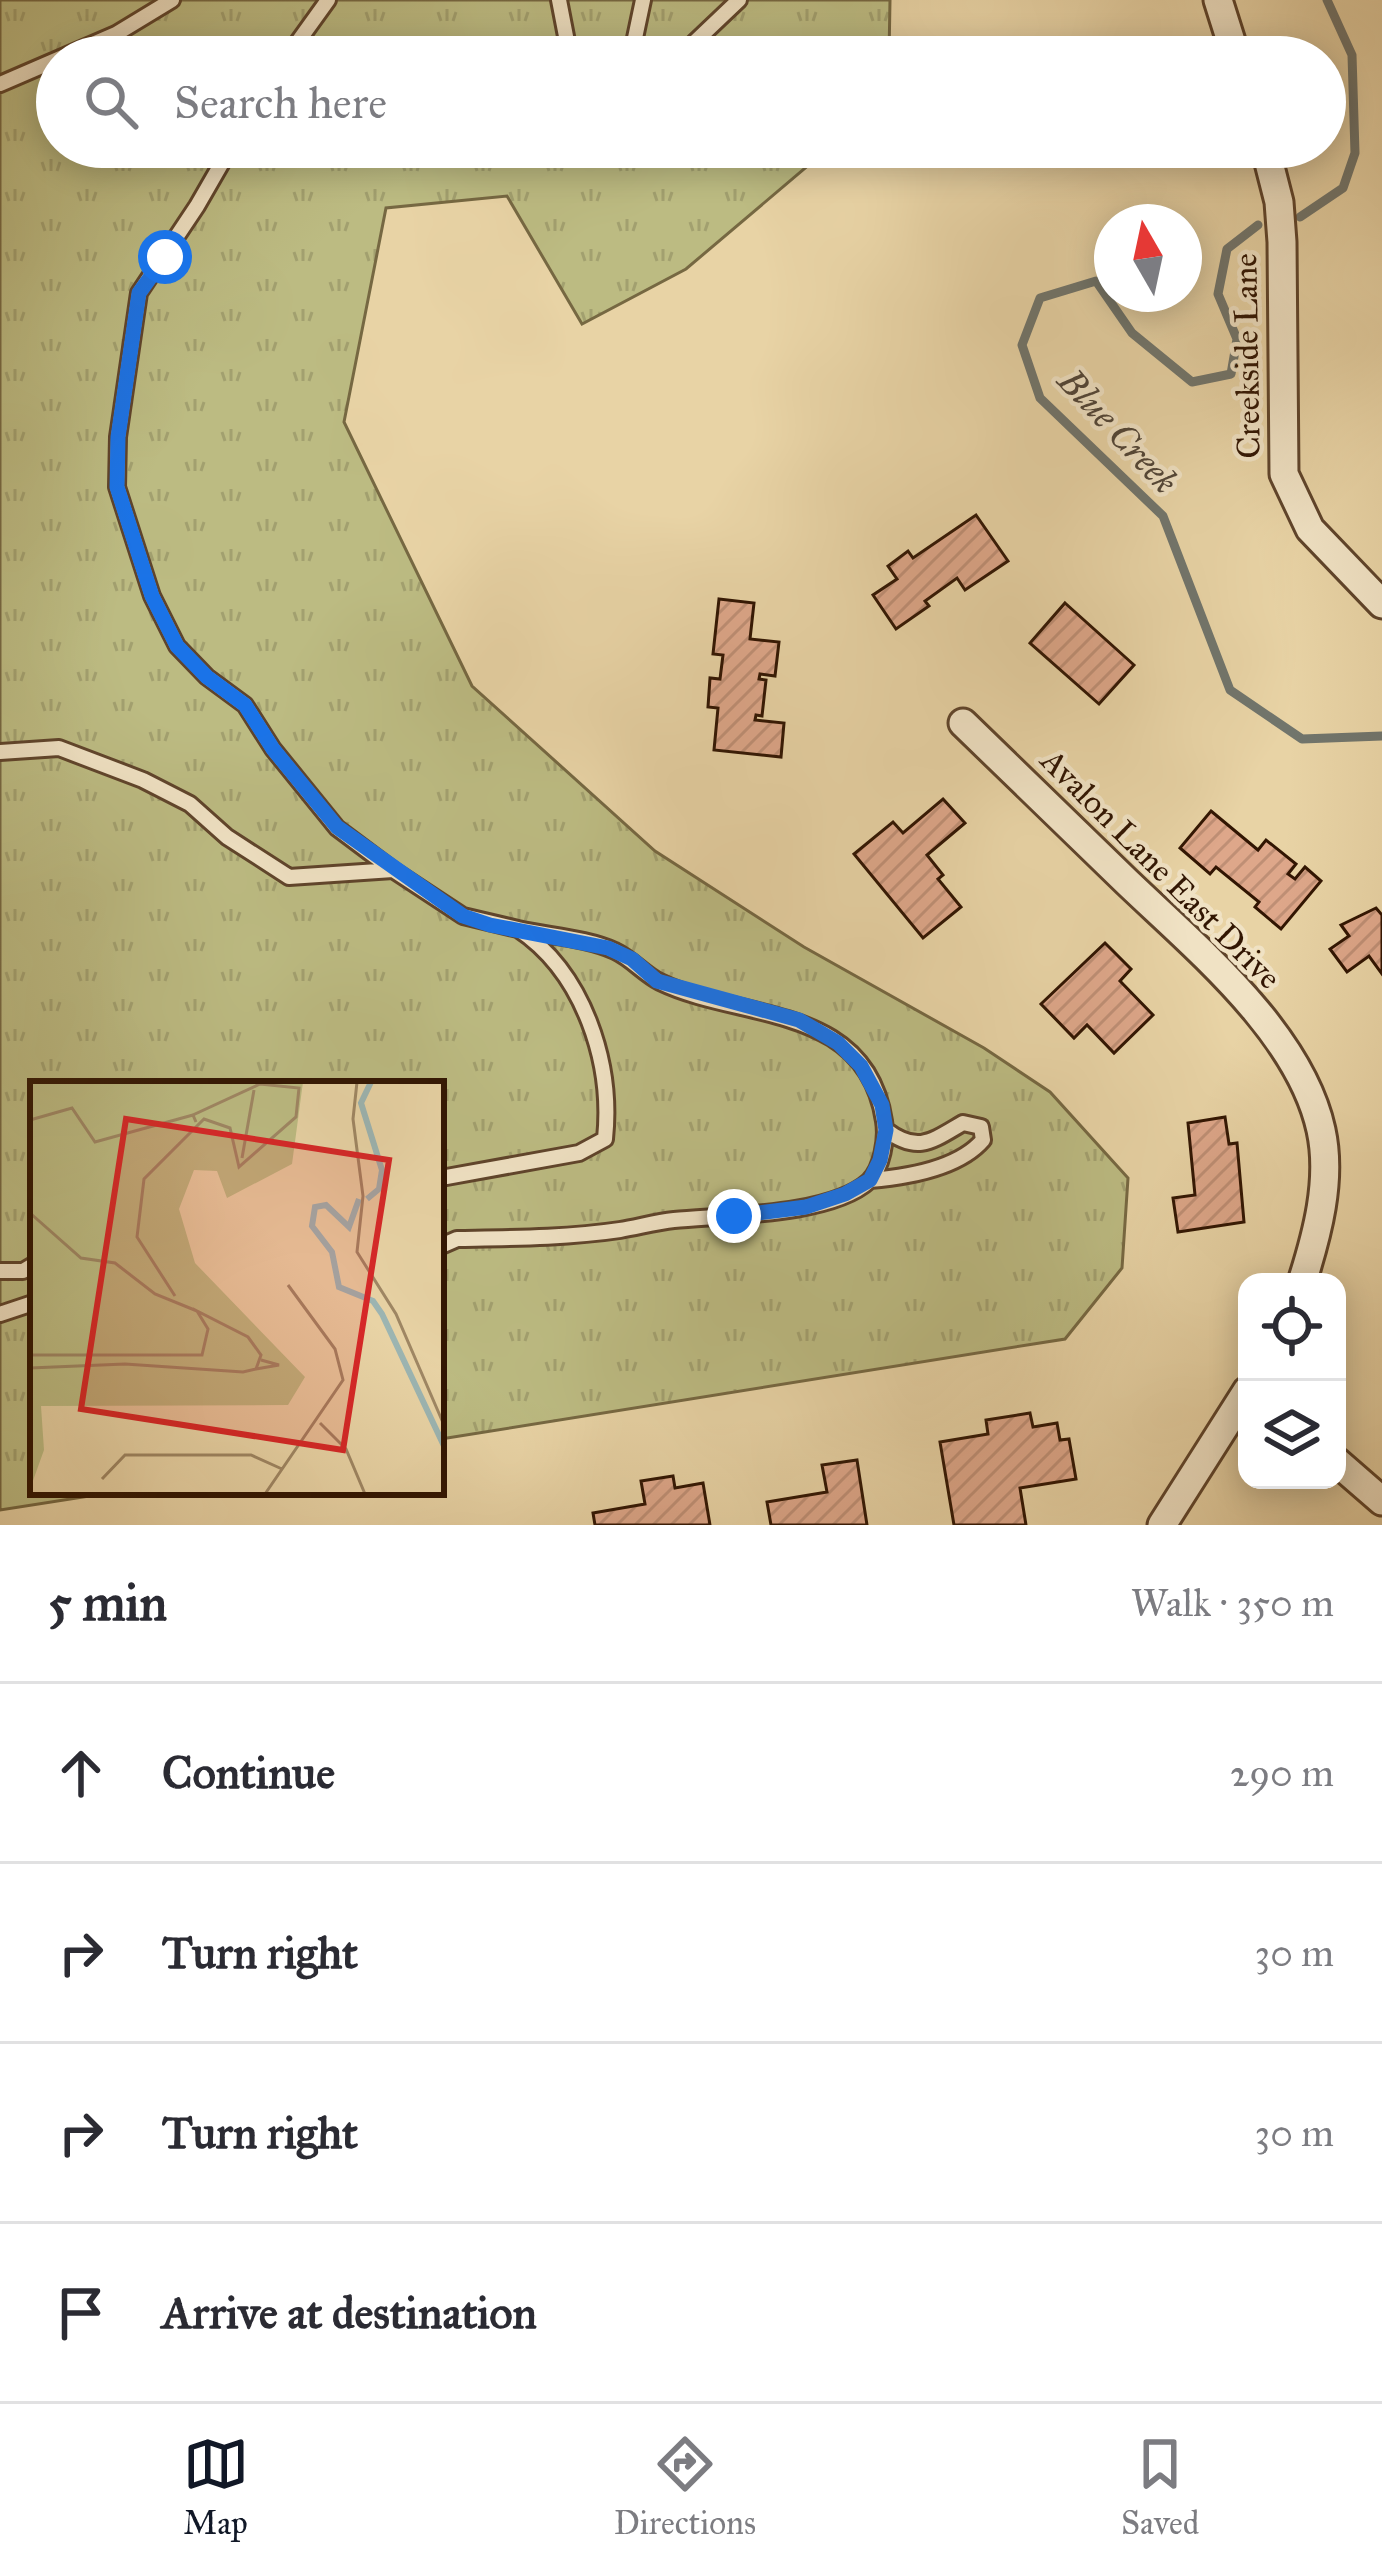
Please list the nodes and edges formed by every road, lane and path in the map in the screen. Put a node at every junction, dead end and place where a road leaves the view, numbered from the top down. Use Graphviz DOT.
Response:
graph roads {
  1 [pos="172,0"];
  2 [pos="328,0"];
  3 [pos="559,0"];
  4 [pos="643,0"];
  5 [pos="739,0"];
  6 [pos="1218,0"];
  7 [pos="111,36"];
  8 [pos="302,36"];
  9 [pos="566,36"];
  10 [pos="635,36"];
  11 [pos="701,36"];
  12 [pos="1229,36"];
  13 [pos="36,68"];
  14 [pos="0,84"];
  15 [pos="219,168"];
  16 [pos="1270,168"];
  17 [pos="1382,604"];
  18 [pos="963,724"];
  19 [pos="0,752"];
  20 [pos="393,870"];
  21 [pos="518,929"];
  22 [pos="886,1130"];
  23 [pos="444,1177"];
  24 [pos="870,1180"];
  25 [pos="444,1245"];
  26 [pos="30,1266"];
  27 [pos="0,1271"];
  28 [pos="1304,1273"];
  29 [pos="30,1304"];
  30 [pos="0,1314"];
  31 [pos="1238,1409"];
  32 [pos="1346,1470"];
  33 [pos="1382,1502"];
  34 [pos="1162,1525"];
  1 -- 7 [label="lane"];
  2 -- 8 [label="lane"];
  3 -- 9 [label="lane"];
  4 -- 10 [label="lane"];
  5 -- 11 [label="lane"];
  6 -- 12 [label="street"];
  13 -- 14 [label="lane"];
  15 -- 20 [label="lane"];
  16 -- 17 [label="street, Creekside Lane"];
  18 -- 28 [label="street, Avalon Lane East Drive"];
  19 -- 20 [label="lane"];
  20 -- 21 [label="lane"];
  21 -- 22 [label="lane"];
  21 -- 23 [label="lane"];
  22 -- 24 [label="lane"];
  22 -- 24 [label="lane"];
  24 -- 25 [label="lane"];
  26 -- 27 [label="lane"];
  29 -- 30 [label="lane"];
  31 -- 34 [label="street"];
  32 -- 33 [label="street"];
}
